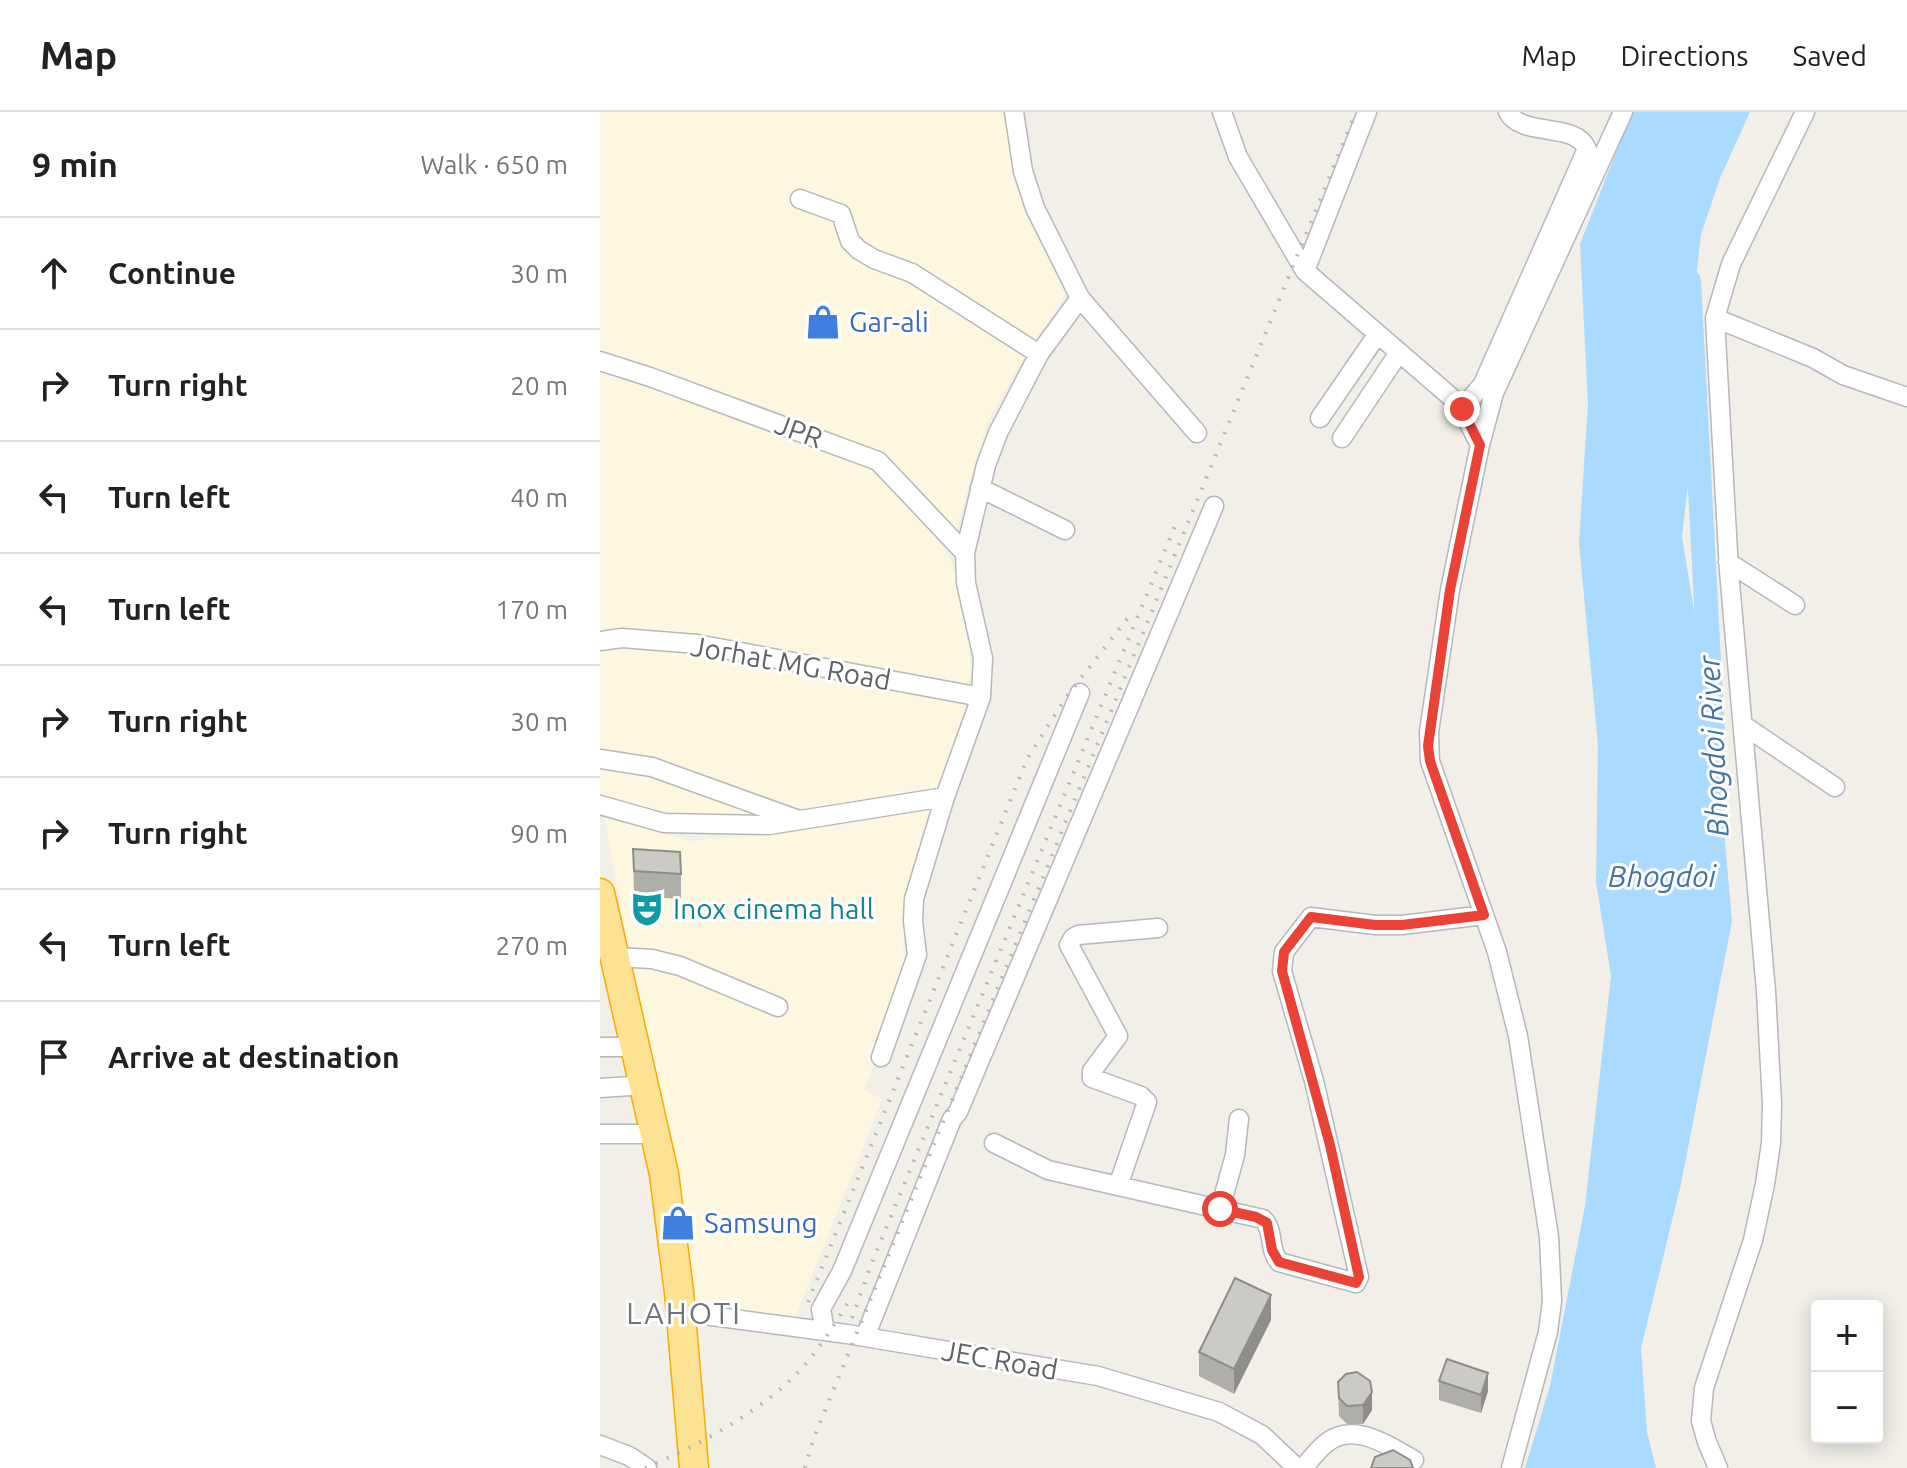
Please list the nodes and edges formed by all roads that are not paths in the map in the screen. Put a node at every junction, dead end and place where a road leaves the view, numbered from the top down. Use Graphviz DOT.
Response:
graph roads {
  1 [pos="1014,112"];
  2 [pos="1222,112"];
  3 [pos="1367,112"];
  4 [pos="1508,112"];
  5 [pos="1623,112"];
  6 [pos="1805,112"];
  7 [pos="800,199"];
  8 [pos="1305,271"];
  9 [pos="1080,298"];
  10 [pos="1715,318"];
  11 [pos="1377,335"];
  12 [pos="1039,354"];
  13 [pos="1398,354"];
  14 [pos="600,361"];
  15 [pos="1907,397"];
  16 [pos="1462,409"];
  17 [pos="1320,418"];
  18 [pos="1197,433"];
  19 [pos="1342,438"];
  20 [pos="1480,445"];
  21 [pos="980,488"];
  22 [pos="1214,506"];
  23 [pos="1065,530"];
  24 [pos="965,553"];
  25 [pos="1728,562"];
  26 [pos="1795,605"];
  27 [pos="600,641"];
  28 [pos="1080,693"];
  29 [pos="981,697"];
  30 [pos="1743,725"];
  31 [pos="600,759"];
  32 [pos="1835,787"];
  33 [pos="945,797"];
  34 [pos="600,805"];
  35 [pos="800,820"];
  36 [pos="600,893"];
  37 [pos="1484,915"];
  38 [pos="1158,928"];
  39 [pos="616,957"];
  40 [pos="778,1007"];
  41 [pos="600,1047"];
  42 [pos="637,1047"];
  43 [pos="881,1057"];
  44 [pos="645,1085"];
  45 [pos="600,1088"];
  46 [pos="1239,1119"];
  47 [pos="600,1134"];
  48 [pos="656,1134"];
  49 [pos="994,1143"];
  50 [pos="1118,1186"];
  51 [pos="1220,1209"];
  52 [pos="681,1312"];
  53 [pos="825,1331"];
  54 [pos="865,1337"];
  55 [pos="600,1445"];
  56 [pos="1414,1460"];
  57 [pos="647,1468"];
  58 [pos="694,1468"];
  59 [pos="1297,1468"];
  60 [pos="1303,1468"];
  61 [pos="1511,1468"];
  62 [pos="1718,1468"];
  1 -- 9 [label="street"];
  2 -- 8 [label="street"];
  3 -- 8 [label="street"];
  4 -- 16 [label="street"];
  5 -- 20 [label="street"];
  6 -- 10 [label="street"];
  7 -- 12 [label="street"];
  8 -- 11 [label="street"];
  9 -- 12 [label="street"];
  9 -- 18 [label="street"];
  10 -- 15 [label="street"];
  10 -- 25 [label="street"];
  11 -- 13 [label="street"];
  11 -- 17 [label="street"];
  12 -- 21 [label="street"];
  13 -- 16 [label="street"];
  13 -- 19 [label="street"];
  14 -- 24 [label="street, JPR"];
  16 -- 20 [label="street"];
  20 -- 37 [label="street"];
  21 -- 23 [label="street"];
  21 -- 24 [label="street"];
  22 -- 54 [label="street"];
  24 -- 29 [label="street"];
  25 -- 26 [label="street"];
  25 -- 30 [label="street"];
  27 -- 29 [label="street, Jorhat MG Road"];
  28 -- 53 [label="street"];
  29 -- 33 [label="street"];
  30 -- 32 [label="street"];
  30 -- 62 [label="street"];
  31 -- 35 [label="street"];
  33 -- 35 [label="street"];
  33 -- 43 [label="street"];
  34 -- 35 [label="street"];
  36 -- 39 [label="highway"];
  37 -- 51 [label="street"];
  37 -- 61 [label="street"];
  38 -- 50 [label="street"];
  39 -- 40 [label="street"];
  39 -- 42 [label="highway"];
  41 -- 42 [label="street"];
  42 -- 44 [label="highway"];
  44 -- 45 [label="street"];
  44 -- 48 [label="highway"];
  46 -- 51 [label="street"];
  47 -- 48 [label="street"];
  48 -- 52 [label="highway"];
  49 -- 50 [label="street"];
  50 -- 51 [label="street"];
  52 -- 53 [label="street, JEC Road"];
  52 -- 58 [label="highway"];
  53 -- 54 [label="street, JEC Road"];
  54 -- 59 [label="street, JEC Road"];
  55 -- 57 [label="street"];
  56 -- 60 [label="street"];
}
